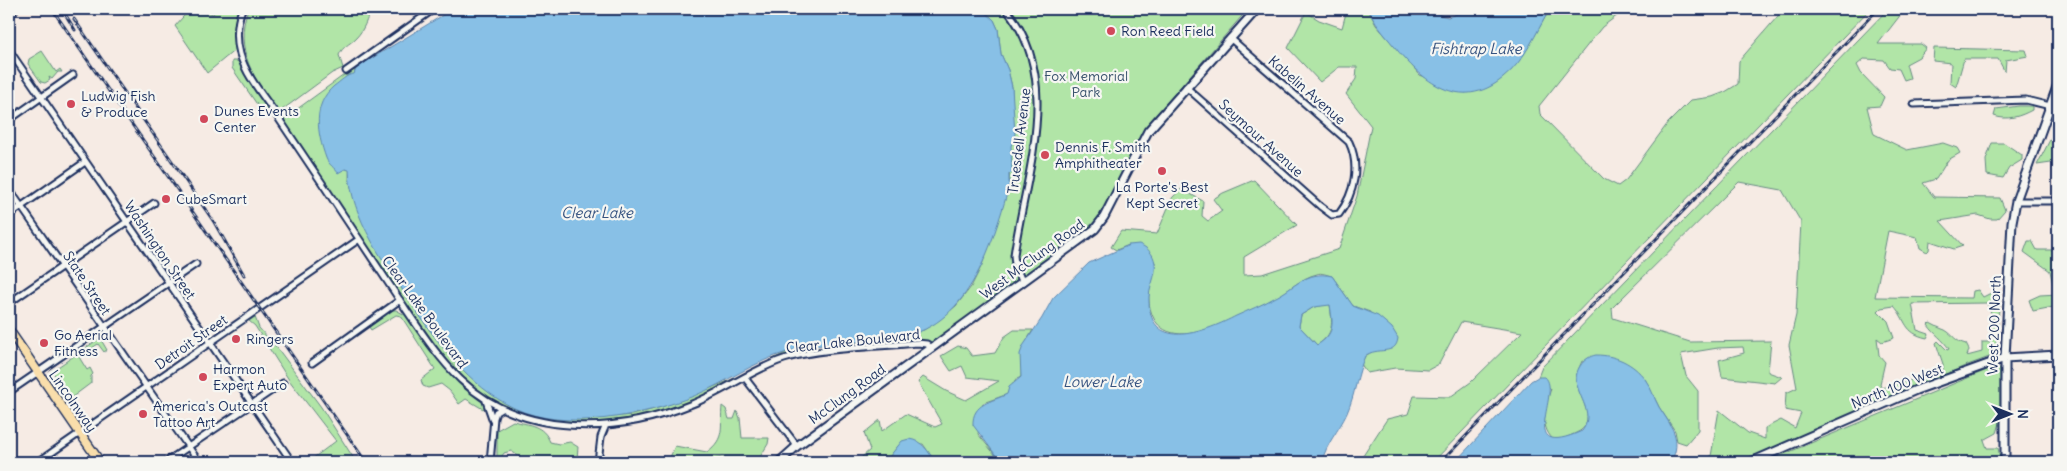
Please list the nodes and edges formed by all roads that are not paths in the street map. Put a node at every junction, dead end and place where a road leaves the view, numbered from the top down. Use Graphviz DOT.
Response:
graph roads {
  1 [pos="14,9"];
  2 [pos="242,9"];
  3 [pos="434,9"];
  4 [pos="1006,9"];
  5 [pos="1257,9"];
  6 [pos="9,15"];
  7 [pos="1230,38"];
  8 [pos="9,50"];
  9 [pos="346,71"];
  10 [pos="73,75"];
  11 [pos="2058,84"];
  12 [pos="1186,87"];
  13 [pos="42,98"];
  14 [pos="1914,104"];
  15 [pos="2050,106"];
  16 [pos="9,120"];
  17 [pos="85,162"];
  18 [pos="9,189"];
  19 [pos="2016,201"];
  20 [pos="2058,201"];
  21 [pos="154,203"];
  22 [pos="1320,206"];
  23 [pos="21,207"];
  24 [pos="9,215"];
  25 [pos="126,222"];
  26 [pos="358,240"];
  27 [pos="196,264"];
  28 [pos="63,266"];
  29 [pos="1022,281"];
  30 [pos="168,283"];
  31 [pos="400,300"];
  32 [pos="9,303"];
  33 [pos="104,327"];
  34 [pos="9,330"];
  35 [pos="210,342"];
  36 [pos="931,348"];
  37 [pos="2058,355"];
  38 [pos="2005,358"];
  39 [pos="312,363"];
  40 [pos="38,372"];
  41 [pos="745,378"];
  42 [pos="283,383"];
  43 [pos="146,388"];
  44 [pos="9,392"];
  45 [pos="486,401"];
  46 [pos="252,403"];
  47 [pos="501,409"];
  48 [pos="493,424"];
  49 [pos="606,425"];
  50 [pos="596,426"];
  51 [pos="80,433"];
  52 [pos="601,436"];
  53 [pos="797,446"];
  54 [pos="188,447"];
  55 [pos="295,461"];
  56 [pos="38,462"];
  57 [pos="100,462"];
  58 [pos="166,462"];
  59 [pos="199,462"];
  60 [pos="490,462"];
  61 [pos="598,462"];
  62 [pos="779,462"];
  63 [pos="1751,462"];
  64 [pos="2005,462"];
  1 -- 6 [label="main road"];
  2 -- 26 [label="street, Clear Lake Boulevard"];
  3 -- 9 [label="street"];
  4 -- 29 [label="street, Truesdell Avenue"];
  5 -- 7 [label="street, West McClung Road"];
  7 -- 12 [label="street, West McClung Road"];
  7 -- 22 [label="street, Kabelin Avenue"];
  8 -- 13 [label="street, Washington Street"];
  10 -- 13 [label="street"];
  11 -- 15 [label="street, West 200 North"];
  12 -- 22 [label="street, Seymour Avenue"];
  12 -- 29 [label="street, West McClung Road"];
  13 -- 16 [label="street"];
  13 -- 17 [label="street, Washington Street"];
  14 -- 15 [label="street"];
  15 -- 19 [label="street, West 200 North"];
  17 -- 23 [label="street"];
  17 -- 25 [label="street, Washington Street"];
  18 -- 23 [label="street, State Street"];
  19 -- 20 [label="street"];
  19 -- 38 [label="street, West 200 North"];
  21 -- 25 [label="street"];
  23 -- 24 [label="street"];
  23 -- 28 [label="street, State Street"];
  25 -- 28 [label="street"];
  25 -- 30 [label="street, Washington Street"];
  26 -- 31 [label="street, Clear Lake Boulevard"];
  26 -- 35 [label="street, Detroit Street"];
  27 -- 30 [label="street"];
  28 -- 32 [label="street"];
  28 -- 33 [label="street, State Street"];
  29 -- 36 [label="street, West McClung Road"];
  30 -- 33 [label="street"];
  30 -- 35 [label="street, Washington Street"];
  31 -- 39 [label="street"];
  31 -- 45 [label="street, Clear Lake Boulevard"];
  33 -- 40 [label="street"];
  33 -- 43 [label="street, State Street"];
  34 -- 40 [label="main road, Lincolnway"];
  35 -- 43 [label="street, Detroit Street"];
  35 -- 46 [label="street, Washington Street"];
  36 -- 41 [label="street, Clear Lake Boulevard"];
  36 -- 53 [label="street, McClung Road"];
  37 -- 38 [label="street, North 100 West"];
  38 -- 63 [label="street, North 100 West"];
  38 -- 64 [label="street, West 200 North"];
  40 -- 44 [label="street"];
  40 -- 51 [label="main road, Lincolnway"];
  41 -- 49 [label="street, Clear Lake Boulevard"];
  41 -- 53 [label="street"];
  42 -- 46 [label="street"];
  43 -- 51 [label="street, Detroit Street"];
  43 -- 54 [label="street, State Street"];
  45 -- 47 [label="street, Clear Lake Boulevard"];
  45 -- 48 [label="street"];
  46 -- 54 [label="street"];
  46 -- 55 [label="street, Washington Street"];
  47 -- 48 [label="street"];
  47 -- 50 [label="street, Clear Lake Boulevard"];
  48 -- 60 [label="street"];
  49 -- 50 [label="street, Clear Lake Boulevard"];
  49 -- 52 [label="street"];
  50 -- 52 [label="street"];
  51 -- 56 [label="street, Detroit Street"];
  51 -- 57 [label="main road, Lincolnway"];
  52 -- 61 [label="street"];
  53 -- 62 [label="street, McClung Road"];
  54 -- 58 [label="street"];
  54 -- 59 [label="street, State Street"];
}
